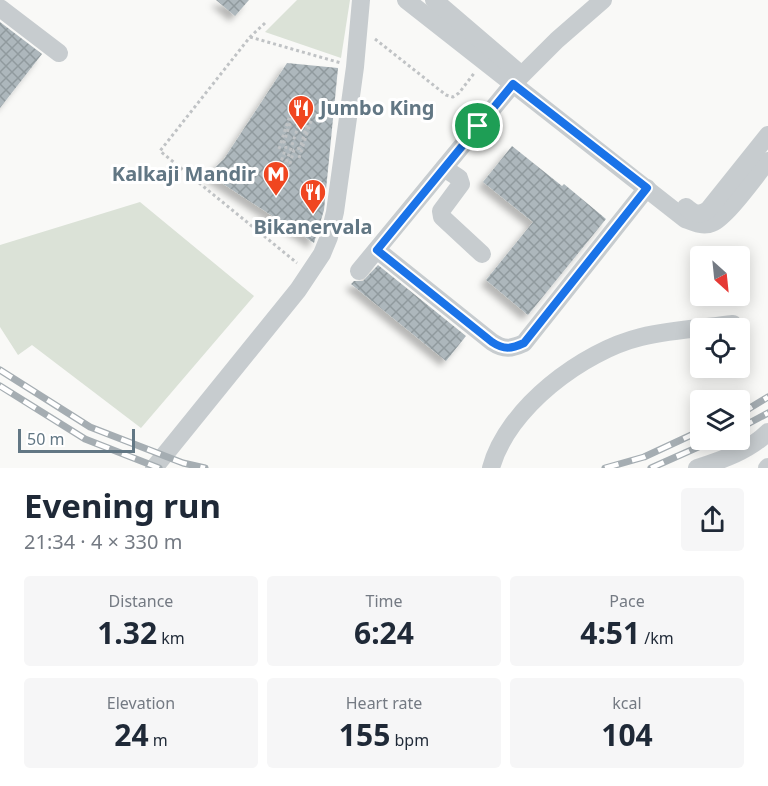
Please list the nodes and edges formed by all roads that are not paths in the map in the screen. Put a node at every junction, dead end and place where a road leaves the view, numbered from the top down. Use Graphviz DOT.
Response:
graph roads {
  1 [pos="362,0"];
  2 [pos="406,0"];
  3 [pos="434,0"];
  4 [pos="603,0"];
  5 [pos="0,8"];
  6 [pos="59,53"];
  7 [pos="517,79"];
  8 [pos="768,135"];
  9 [pos="768,161"];
  10 [pos="444,168"];
  11 [pos="647,188"];
  12 [pos="377,250"];
  13 [pos="482,254"];
  14 [pos="359,271"];
  15 [pos="690,330"];
  16 [pos="768,432"];
  17 [pos="153,468"];
  18 [pos="491,468"];
  19 [pos="697,468"];
  1 -- 17 [label="street"];
  2 -- 7 [label="street"];
  3 -- 7 [label="street"];
  4 -- 7 [label="street"];
  5 -- 6 [label="street"];
  7 -- 8 [label="street"];
  7 -- 10 [label="street"];
  7 -- 11 [label="street"];
  9 -- 11 [label="street"];
  10 -- 12 [label="street"];
  10 -- 13 [label="street"];
  11 -- 12 [label="street"];
  12 -- 14 [label="street"];
  15 -- 18 [label="street"];
  16 -- 19 [label="street"];
}
